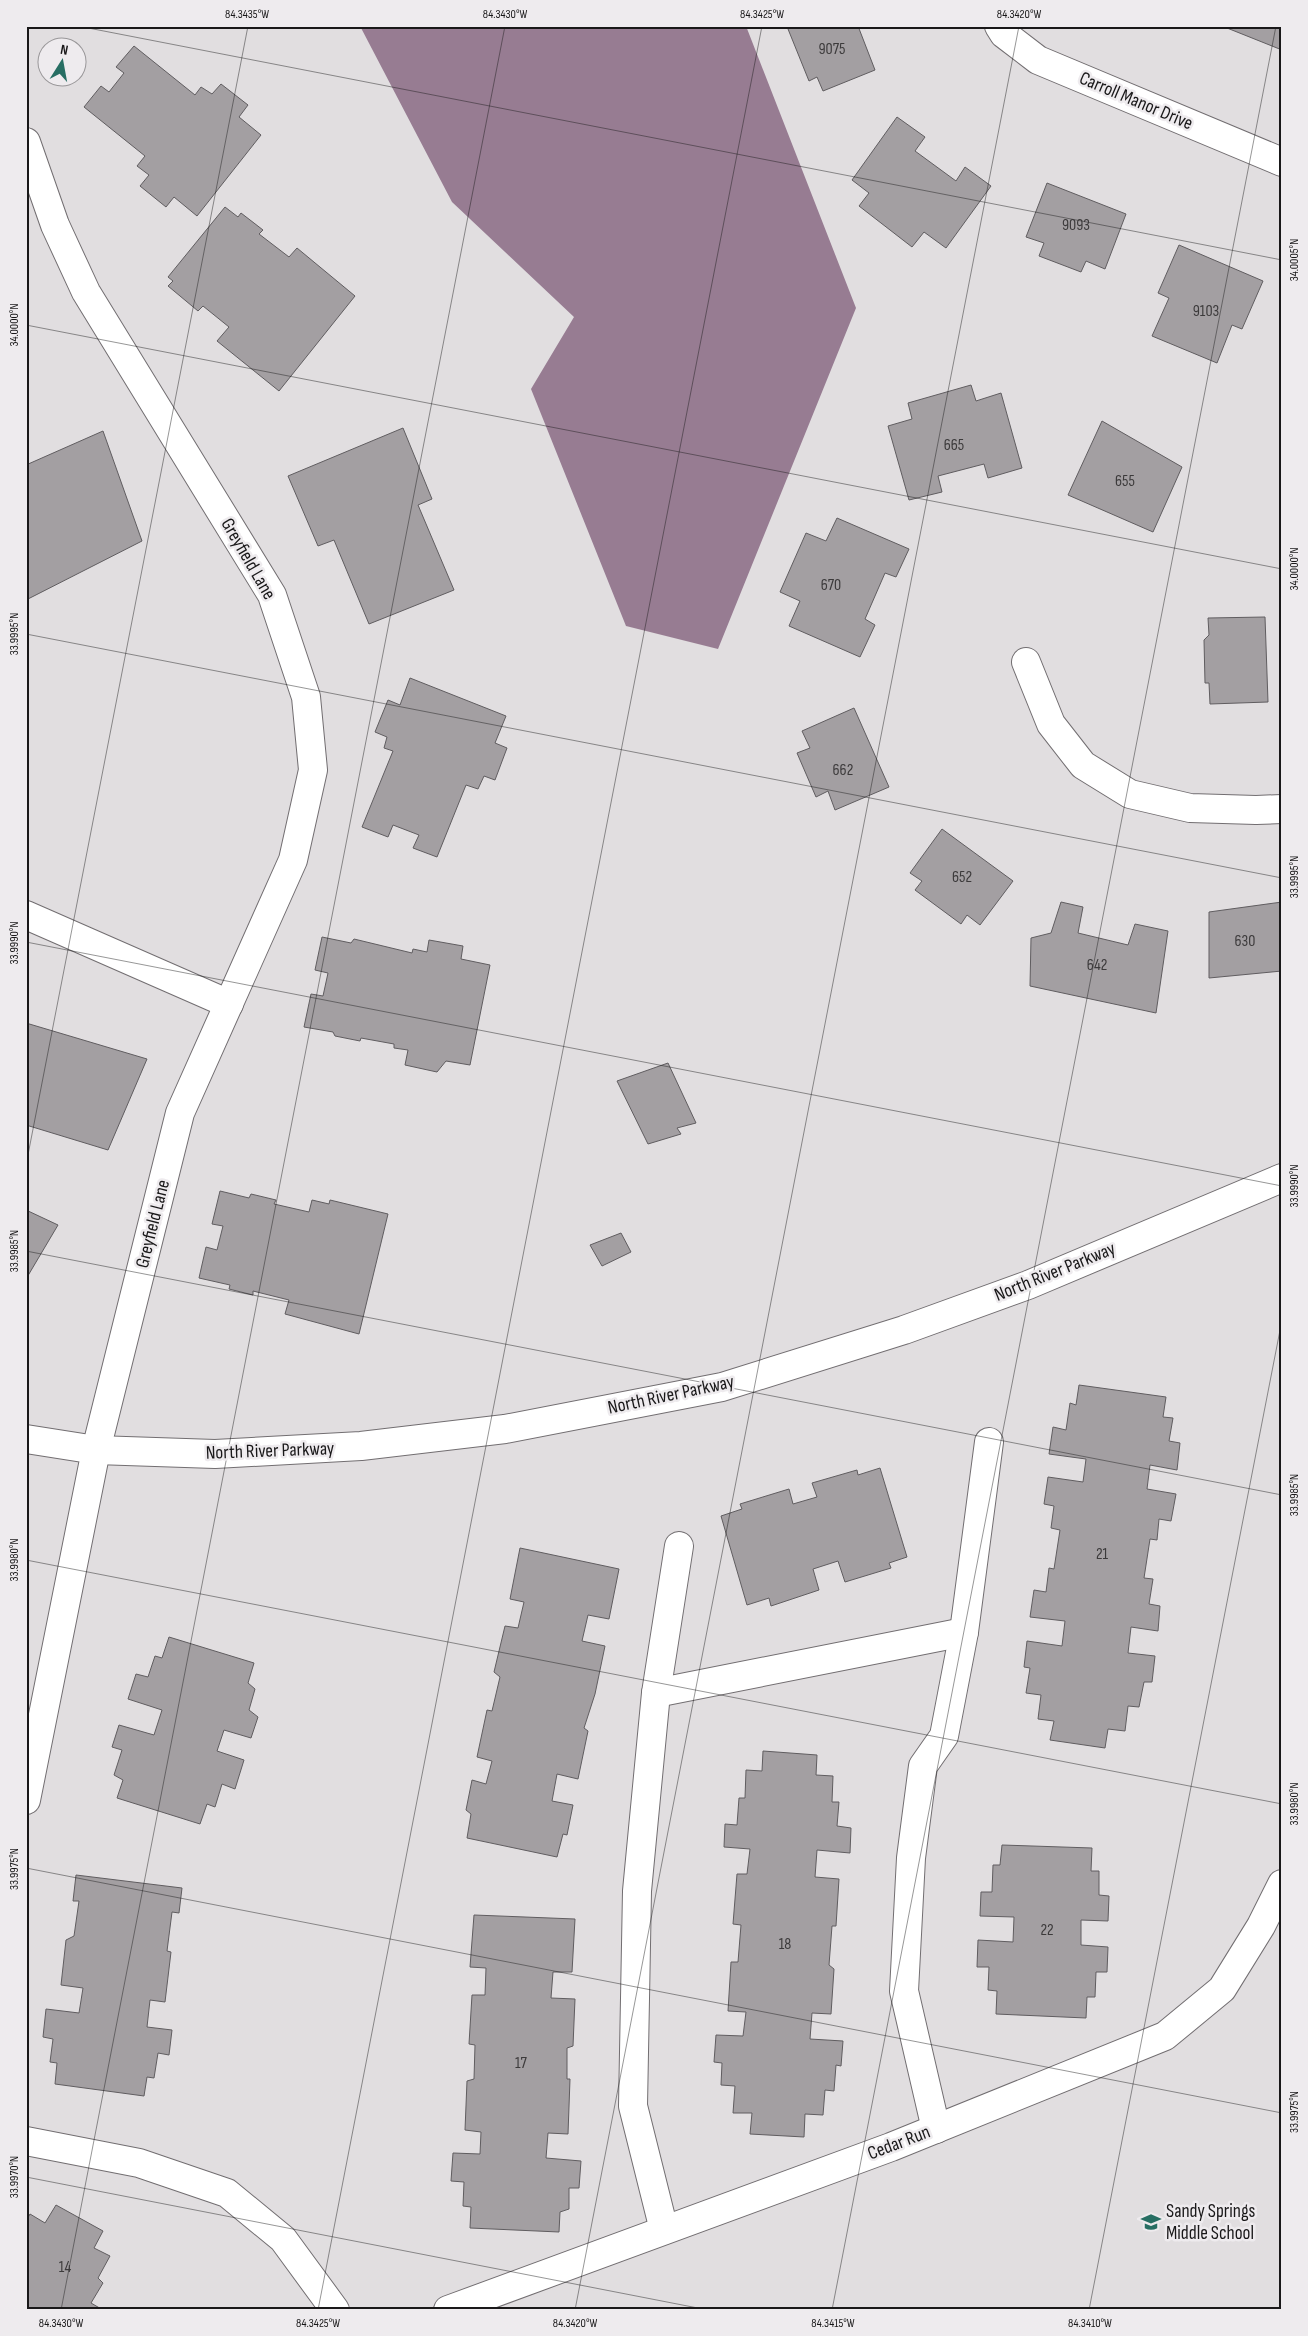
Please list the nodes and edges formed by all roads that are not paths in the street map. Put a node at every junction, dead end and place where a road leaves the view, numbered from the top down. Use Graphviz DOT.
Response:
graph roads {
  1 [pos="999,26"];
  2 [pos="26,142"];
  3 [pos="1282,162"];
  4 [pos="1026,662"];
  5 [pos="1282,809"];
  6 [pos="26,915"];
  7 [pos="229,1004"];
  8 [pos="1282,1178"];
  9 [pos="26,1439"];
  10 [pos="989,1442"];
  11 [pos="96,1450"];
  12 [pos="679,1546"];
  13 [pos="964,1632"];
  14 [pos="656,1693"];
  15 [pos="26,1800"];
  16 [pos="1282,1884"];
  17 [pos="936,2129"];
  18 [pos="26,2141"];
  19 [pos="664,2230"];
  20 [pos="335,2310"];
  21 [pos="448,2310"];
  1 -- 3 [label="street, Carroll Manor Drive"];
  2 -- 7 [label="street, Greyfield Lane"];
  4 -- 5 [label="street"];
  6 -- 7 [label="street"];
  7 -- 11 [label="street, Greyfield Lane"];
  8 -- 11 [label="street, North River Parkway"];
  9 -- 11 [label="street, North River Parkway"];
  10 -- 13 [label="street"];
  11 -- 15 [label="street, Greyfield Lane"];
  12 -- 14 [label="street"];
  13 -- 14 [label="street"];
  13 -- 17 [label="street"];
  14 -- 19 [label="street"];
  16 -- 17 [label="street, Cedar Run"];
  17 -- 19 [label="street, Cedar Run"];
  18 -- 20 [label="street"];
  19 -- 21 [label="street, Cedar Run"];
}
